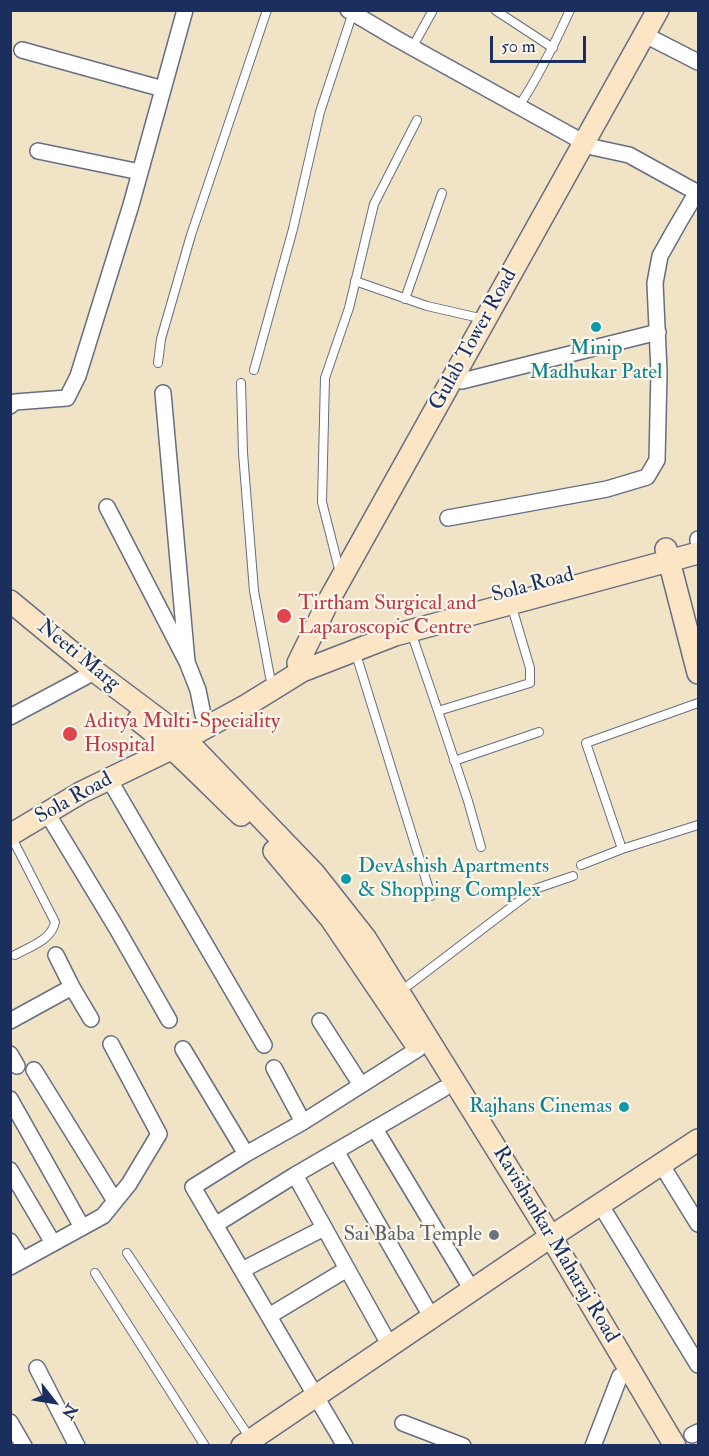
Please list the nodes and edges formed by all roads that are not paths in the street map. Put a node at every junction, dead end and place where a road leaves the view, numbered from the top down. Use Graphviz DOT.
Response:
graph roads {
  1 [pos="185,10"];
  2 [pos="267,10"];
  3 [pos="434,10"];
  4 [pos="495,10"];
  5 [pos="570,10"];
  6 [pos="658,10"];
  7 [pos="669,10"];
  8 [pos="352,11"];
  9 [pos="653,39"];
  10 [pos="412,48"];
  11 [pos="553,48"];
  12 [pos="22,50"];
  13 [pos="699,62"];
  14 [pos="163,89"];
  15 [pos="519,106"];
  16 [pos="417,120"];
  17 [pos="588,145"];
  18 [pos="38,151"];
  19 [pos="140,172"];
  20 [pos="698,192"];
  21 [pos="442,193"];
  22 [pos="355,281"];
  23 [pos="405,299"];
  24 [pos="486,319"];
  25 [pos="658,332"];
  26 [pos="158,363"];
  27 [pos="254,370"];
  28 [pos="462,381"];
  29 [pos="241,383"];
  30 [pos="163,393"];
  31 [pos="10,406"];
  32 [pos="106,507"];
  33 [pos="448,518"];
  34 [pos="698,540"];
  35 [pos="699,553"];
  36 [pos="668,555"];
  37 [pos="341,579"];
  38 [pos="10,601"];
  39 [pos="511,603"];
  40 [pos="10,614"];
  41 [pos="411,631"];
  42 [pos="355,651"];
  43 [pos="187,662"];
  44 [pos="306,665"];
  45 [pos="699,673"];
  46 [pos="85,677"];
  47 [pos="270,677"];
  48 [pos="699,703"];
  49 [pos="438,711"];
  50 [pos="203,715"];
  51 [pos="10,717"];
  52 [pos="539,732"];
  53 [pos="173,739"];
  54 [pos="454,761"];
  55 [pos="109,779"];
  56 [pos="47,813"];
  57 [pos="10,822"];
  58 [pos="699,825"];
  59 [pos="11,835"];
  60 [pos="481,847"];
  61 [pos="622,849"];
  62 [pos="581,865"];
  63 [pos="573,876"];
  64 [pos="431,896"];
  65 [pos="15,955"];
  66 [pos="56,955"];
  67 [pos="72,987"];
  68 [pos="400,993"];
  69 [pos="91,1019"];
  70 [pos="169,1020"];
  71 [pos="10,1021"];
  72 [pos="320,1021"];
  73 [pos="111,1044"];
  74 [pos="264,1045"];
  75 [pos="183,1049"];
  76 [pos="418,1049"];
  77 [pos="274,1068"];
  78 [pos="34,1070"];
  79 [pos="361,1085"];
  80 [pos="443,1089"];
  81 [pos="10,1099"];
  82 [pos="303,1122"];
  83 [pos="375,1129"];
  84 [pos="699,1140"];
  85 [pos="336,1151"];
  86 [pos="246,1154"];
  87 [pos="661,1164"];
  88 [pos="10,1170"];
  89 [pos="295,1175"];
  90 [pos="115,1202"];
  91 [pos="600,1204"];
  92 [pos="699,1224"];
  93 [pos="215,1225"];
  94 [pos="82,1227"];
  95 [pos="324,1228"];
  96 [pos="545,1240"];
  97 [pos="10,1241"];
  98 [pos="53,1243"];
  99 [pos="127,1253"];
  100 [pos="16,1263"];
  101 [pos="347,1269"];
  102 [pos="242,1270"];
  103 [pos="95,1273"];
  104 [pos="472,1290"];
  105 [pos="269,1316"];
  106 [pos="432,1318"];
  107 [pos="390,1346"];
  108 [pos="699,1365"];
  109 [pos="37,1368"];
  110 [pos="620,1376"];
  111 [pos="316,1395"];
  112 [pos="10,1422"];
  113 [pos="403,1423"];
  114 [pos="689,1438"];
  115 [pos="246,1442"];
  116 [pos="24,1446"];
  117 [pos="77,1446"];
  118 [pos="205,1446"];
  119 [pos="345,1446"];
  120 [pos="463,1446"];
  121 [pos="593,1446"];
  122 [pos="662,1446"];
  1 -- 14 [label="street"];
  2 -- 26 [label="lane"];
  3 -- 10 [label="lane"];
  4 -- 11 [label="lane"];
  5 -- 11 [label="lane"];
  6 -- 17 [label="main road, Gulab Tower Road"];
  7 -- 9 [label="main road"];
  8 -- 10 [label="street"];
  8 -- 27 [label="lane"];
  9 -- 13 [label="street"];
  9 -- 17 [label="main road"];
  10 -- 15 [label="street"];
  11 -- 15 [label="lane"];
  12 -- 14 [label="street"];
  14 -- 19 [label="street"];
  15 -- 17 [label="street"];
  16 -- 22 [label="lane"];
  17 -- 20 [label="street"];
  17 -- 24 [label="main road, Gulab Tower Road"];
  17 -- 28 [label="main road"];
  18 -- 19 [label="street"];
  19 -- 31 [label="street"];
  20 -- 25 [label="street"];
  21 -- 23 [label="lane"];
  22 -- 23 [label="lane"];
  22 -- 37 [label="lane"];
  23 -- 24 [label="lane"];
  24 -- 37 [label="main road, Gulab Tower Road"];
  25 -- 28 [label="street"];
  25 -- 33 [label="street"];
  28 -- 44 [label="main road"];
  29 -- 47 [label="lane"];
  30 -- 43 [label="street"];
  32 -- 43 [label="street"];
  34 -- 36 [label="main road, Sola Road"];
  35 -- 36 [label="main road, Sola Road"];
  36 -- 39 [label="main road, Sola Road"];
  36 -- 44 [label="main road, Sola Road"];
  36 -- 45 [label="main road"];
  37 -- 44 [label="main road, Gulab Tower Road"];
  38 -- 53 [label="main road, Neeti Marg"];
  39 -- 41 [label="main road, Sola Road"];
  39 -- 49 [label="lane"];
  40 -- 46 [label="main road"];
  41 -- 42 [label="main road, Sola Road"];
  41 -- 49 [label="lane"];
  42 -- 44 [label="main road, Sola Road"];
  42 -- 64 [label="lane"];
  43 -- 50 [label="street"];
  44 -- 47 [label="main road, Sola Road"];
  44 -- 53 [label="main road, Sola Road"];
  46 -- 51 [label="street"];
  46 -- 53 [label="main road"];
  47 -- 50 [label="main road, Sola Road"];
  48 -- 61 [label="lane"];
  49 -- 54 [label="lane"];
  50 -- 53 [label="main road, Sola Road"];
  52 -- 54 [label="lane"];
  53 -- 55 [label="main road, Sola Road"];
  53 -- 57 [label="main road, Sola Road"];
  53 -- 68 [label="main road, Ravishankar Maharaj Road"];
  53 -- 76 [label="main road, Ravishankar Maharaj Road"];
  54 -- 60 [label="lane"];
  55 -- 56 [label="main road, Sola Road"];
  55 -- 74 [label="street"];
  56 -- 59 [label="main road, Sola Road"];
  56 -- 70 [label="street"];
  58 -- 61 [label="lane"];
  59 -- 65 [label="lane"];
  61 -- 62 [label="lane"];
  63 -- 68 [label="lane"];
  66 -- 67 [label="street"];
  67 -- 69 [label="street"];
  67 -- 71 [label="street"];
  68 -- 96 [label="main road, Ravishankar Maharaj Road"];
  72 -- 79 [label="street"];
  73 -- 90 [label="street"];
  75 -- 86 [label="street"];
  76 -- 79 [label="street"];
  76 -- 80 [label="main road, Ravishankar Maharaj Road"];
  77 -- 82 [label="street"];
  78 -- 90 [label="street"];
  79 -- 82 [label="street"];
  80 -- 83 [label="street"];
  80 -- 96 [label="main road, Ravishankar Maharaj Road"];
  81 -- 94 [label="street"];
  82 -- 86 [label="street"];
  83 -- 85 [label="street"];
  83 -- 104 [label="street"];
  84 -- 87 [label="main road"];
  85 -- 89 [label="street"];
  85 -- 106 [label="street"];
  86 -- 93 [label="street"];
  87 -- 91 [label="main road"];
  87 -- 92 [label="street"];
  88 -- 98 [label="street"];
  89 -- 93 [label="street"];
  89 -- 95 [label="street"];
  90 -- 94 [label="street"];
  91 -- 96 [label="main road"];
  91 -- 108 [label="street"];
  93 -- 102 [label="street"];
  94 -- 98 [label="street"];
  95 -- 101 [label="street"];
  95 -- 102 [label="street"];
  96 -- 104 [label="main road"];
  96 -- 110 [label="main road, Ravishankar Maharaj Road"];
  96 -- 114 [label="main road, Ravishankar Maharaj Road"];
  97 -- 100 [label="street"];
  98 -- 100 [label="street"];
  99 -- 115 [label="lane"];
  101 -- 105 [label="street"];
  101 -- 107 [label="street"];
  102 -- 105 [label="street"];
  103 -- 118 [label="lane"];
  104 -- 106 [label="main road"];
  105 -- 111 [label="street"];
  106 -- 107 [label="main road"];
  107 -- 111 [label="main road"];
  109 -- 117 [label="street"];
  110 -- 121 [label="street"];
  110 -- 122 [label="main road, Ravishankar Maharaj Road"];
  111 -- 115 [label="main road"];
  111 -- 119 [label="street"];
  112 -- 116 [label="street"];
  113 -- 120 [label="street"];
}
